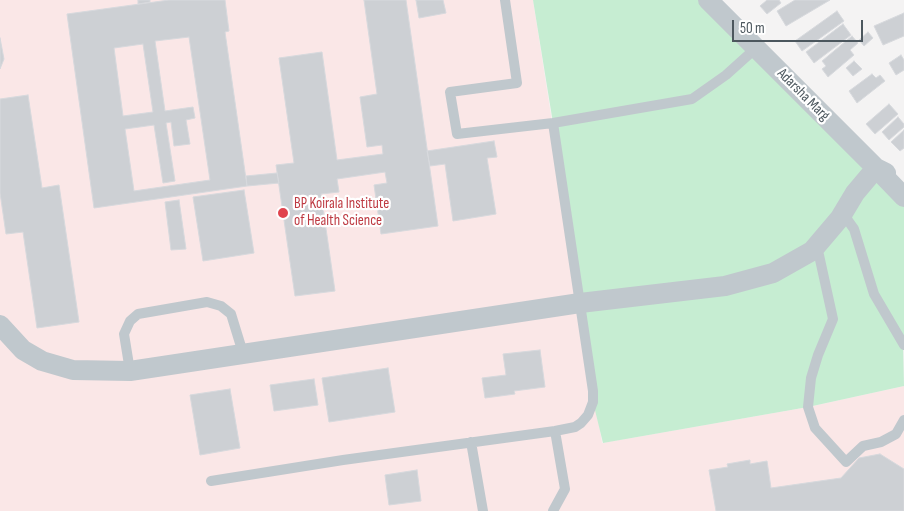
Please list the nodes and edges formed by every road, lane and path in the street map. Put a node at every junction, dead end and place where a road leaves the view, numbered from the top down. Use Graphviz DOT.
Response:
graph roads {
  1 [pos="504,0"];
  2 [pos="708,0"];
  3 [pos="756,48"];
  4 [pos="553,123"];
  5 [pos="876,168"];
  6 [pos="904,181"];
  7 [pos="904,197"];
  8 [pos="840,218"];
  9 [pos="812,251"];
  10 [pos="580,303"];
  11 [pos="0,325"];
  12 [pos="904,345"];
  13 [pos="243,353"];
  14 [pos="130,371"];
  15 [pos="904,420"];
  16 [pos="556,431"];
  17 [pos="472,442"];
  18 [pos="211,481"];
  19 [pos="483,511"];
  20 [pos="553,511"];
  1 -- 4 [label="lane"];
  2 -- 3 [label="street, Adarsha Marg"];
  3 -- 4 [label="lane"];
  3 -- 5 [label="street, Adarsha Marg"];
  4 -- 10 [label="lane"];
  5 -- 6 [label="street, Adarsha Marg"];
  5 -- 7 [label="street"];
  5 -- 8 [label="street"];
  8 -- 9 [label="street"];
  8 -- 12 [label="lane"];
  9 -- 10 [label="street"];
  9 -- 15 [label="lane"];
  10 -- 13 [label="street"];
  10 -- 16 [label="lane"];
  11 -- 14 [label="street"];
  13 -- 14 [label="street"];
  13 -- 14 [label="lane"];
  16 -- 17 [label="lane"];
  16 -- 20 [label="lane"];
  17 -- 18 [label="lane"];
  17 -- 19 [label="lane"];
}
